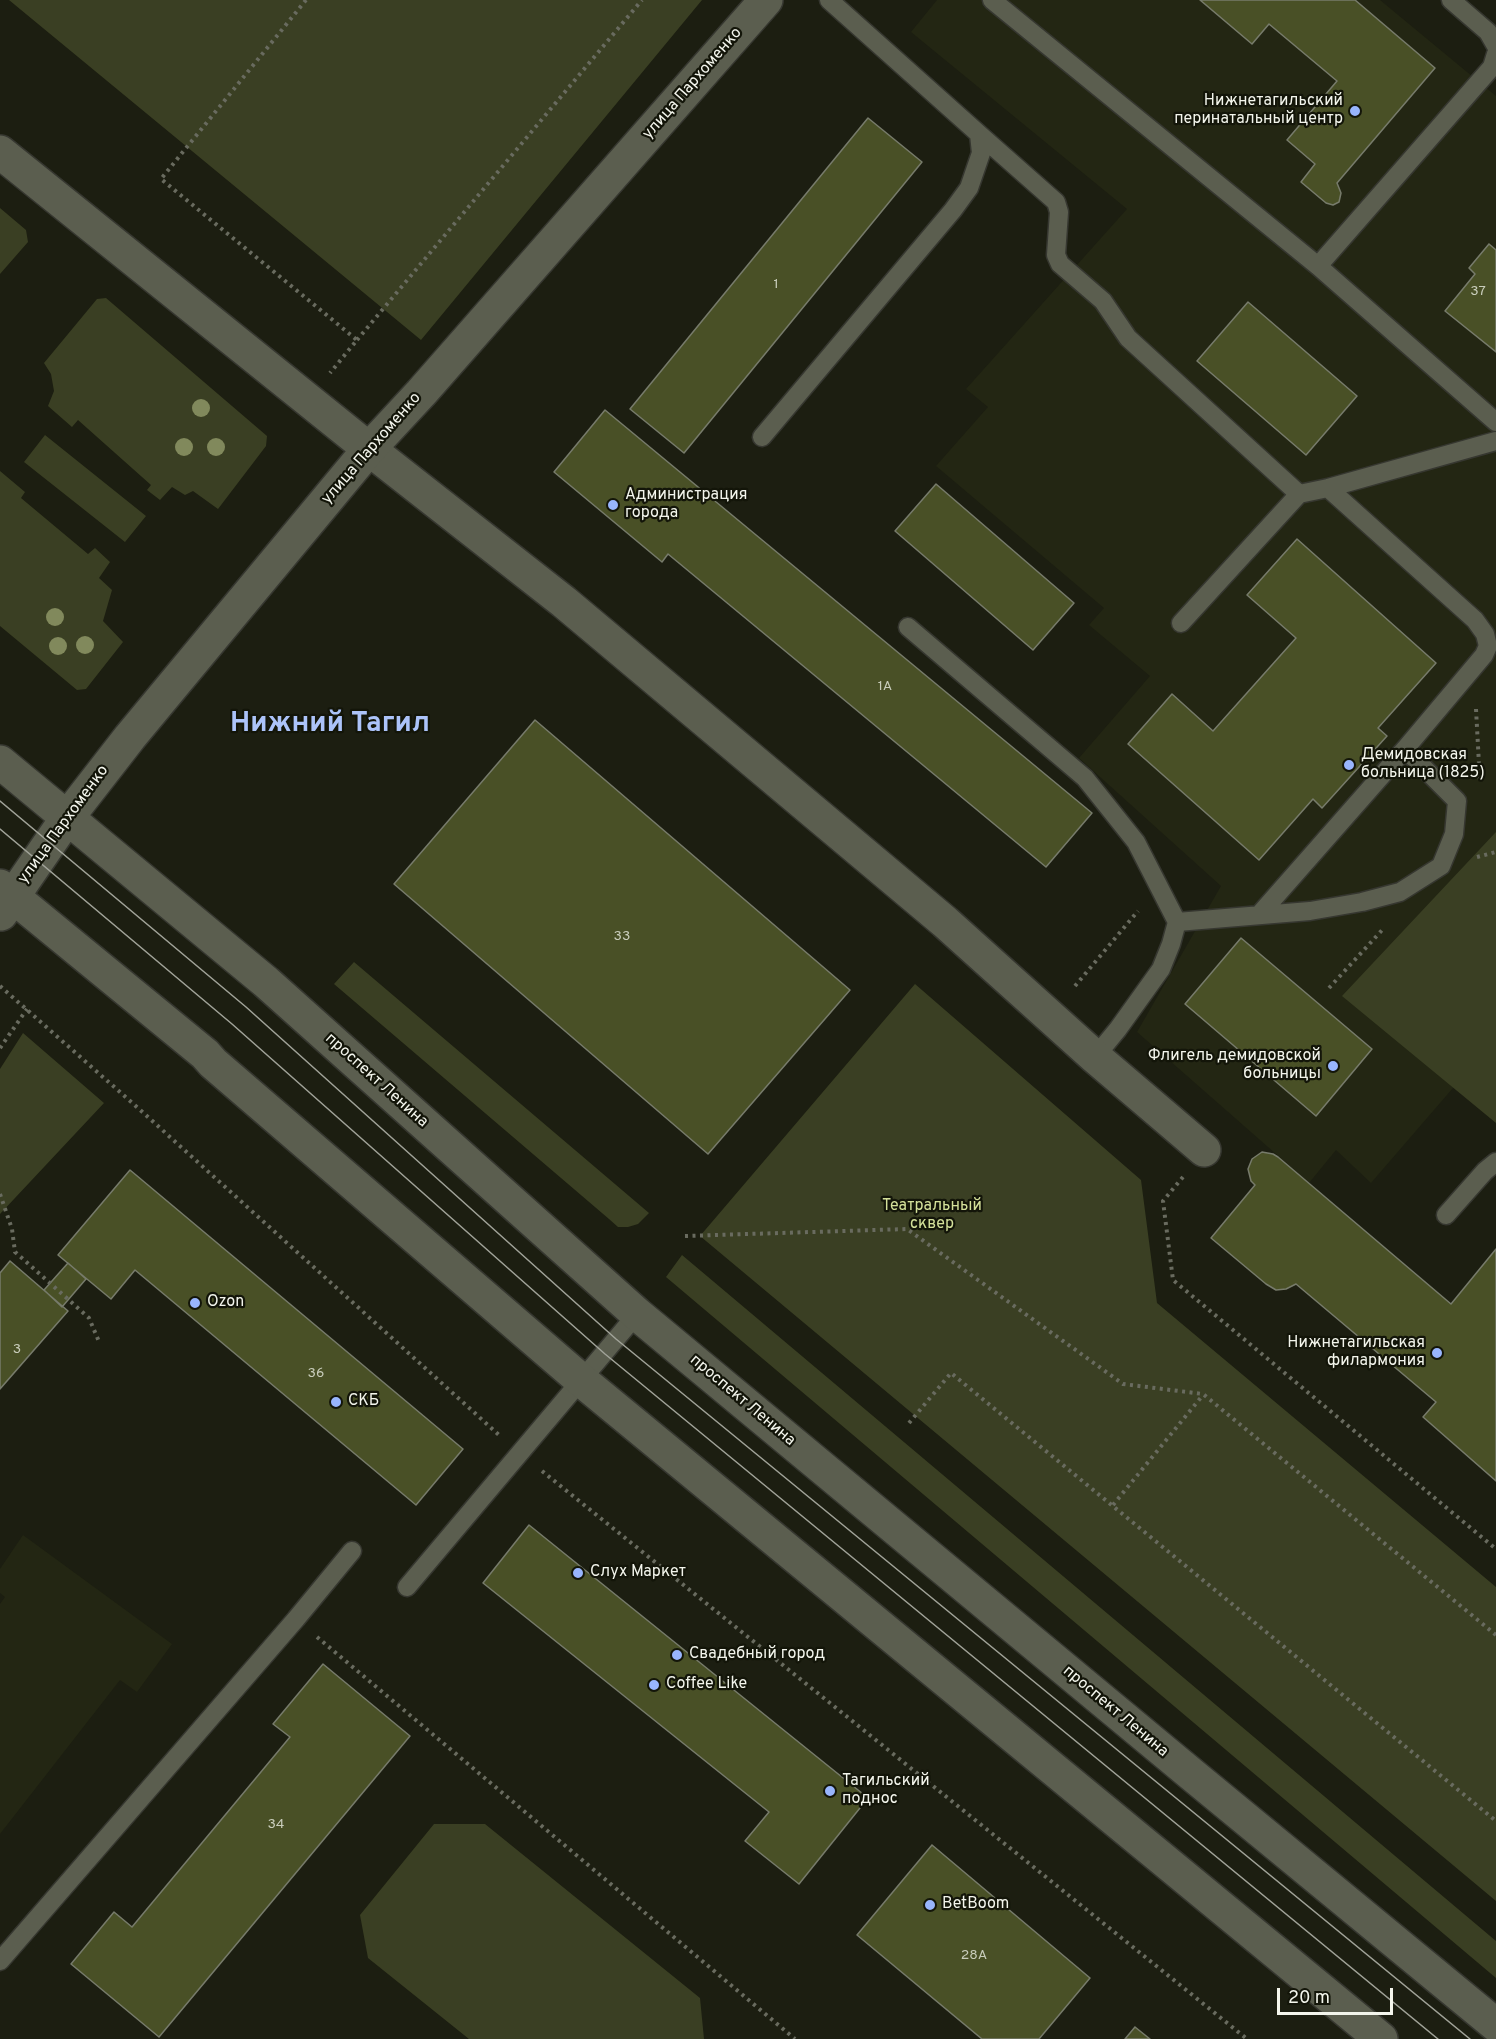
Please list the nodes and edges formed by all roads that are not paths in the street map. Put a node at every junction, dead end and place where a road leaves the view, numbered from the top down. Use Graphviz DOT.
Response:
graph roads {
  1 [pos="766,0"];
  2 [pos="829,0"];
  3 [pos="992,0"];
  4 [pos="1451,0"];
  5 [pos="1496,46"];
  6 [pos="1496,54"];
  7 [pos="980,134"];
  8 [pos="0,152"];
  9 [pos="1318,266"];
  10 [pos="1496,422"];
  11 [pos="762,437"];
  12 [pos="1496,441"];
  13 [pos="369,449"];
  14 [pos="1328,488"];
  15 [pos="1299,494"];
  16 [pos="1181,623"];
  17 [pos="908,627"];
  18 [pos="1405,749"];
  19 [pos="0,762"];
  20 [pos="67,819"];
  21 [pos="4,899"];
  22 [pos="1259,915"];
  23 [pos="1177,922"];
  24 [pos="1095,1057"];
  25 [pos="1204,1150"];
  26 [pos="1496,1162"];
  27 [pos="1446,1215"];
  28 [pos="637,1314"];
  29 [pos="581,1380"];
  30 [pos="352,1551"];
  31 [pos="407,1587"];
  32 [pos="0,1961"];
  33 [pos="1496,2025"];
  34 [pos="1382,2039"];
  1 -- 13 [label="main road, улица Пархоменко"];
  2 -- 7 [label="lane"];
  3 -- 9 [label="lane"];
  4 -- 5 [label="lane"];
  6 -- 9 [label="lane"];
  7 -- 11 [label="lane"];
  7 -- 15 [label="lane"];
  8 -- 13 [label="main road"];
  9 -- 10 [label="lane"];
  12 -- 14 [label="lane"];
  13 -- 20 [label="main road, улица Пархоменко"];
  13 -- 24 [label="main road"];
  14 -- 15 [label="lane"];
  14 -- 18 [label="lane"];
  15 -- 16 [label="lane"];
  17 -- 23 [label="lane"];
  18 -- 22 [label="lane"];
  18 -- 22 [label="lane"];
  19 -- 20 [label="main road, проспект Ленина"];
  20 -- 21 [label="main road, улица Пархоменко"];
  20 -- 28 [label="main road, проспект Ленина"];
  21 -- 29 [label="main road"];
  22 -- 23 [label="lane"];
  23 -- 24 [label="lane"];
  24 -- 25 [label="main road"];
  26 -- 27 [label="lane"];
  28 -- 29 [label="lane"];
  28 -- 33 [label="main road, проспект Ленина"];
  29 -- 31 [label="lane"];
  29 -- 34 [label="main road"];
  30 -- 32 [label="lane"];
}
